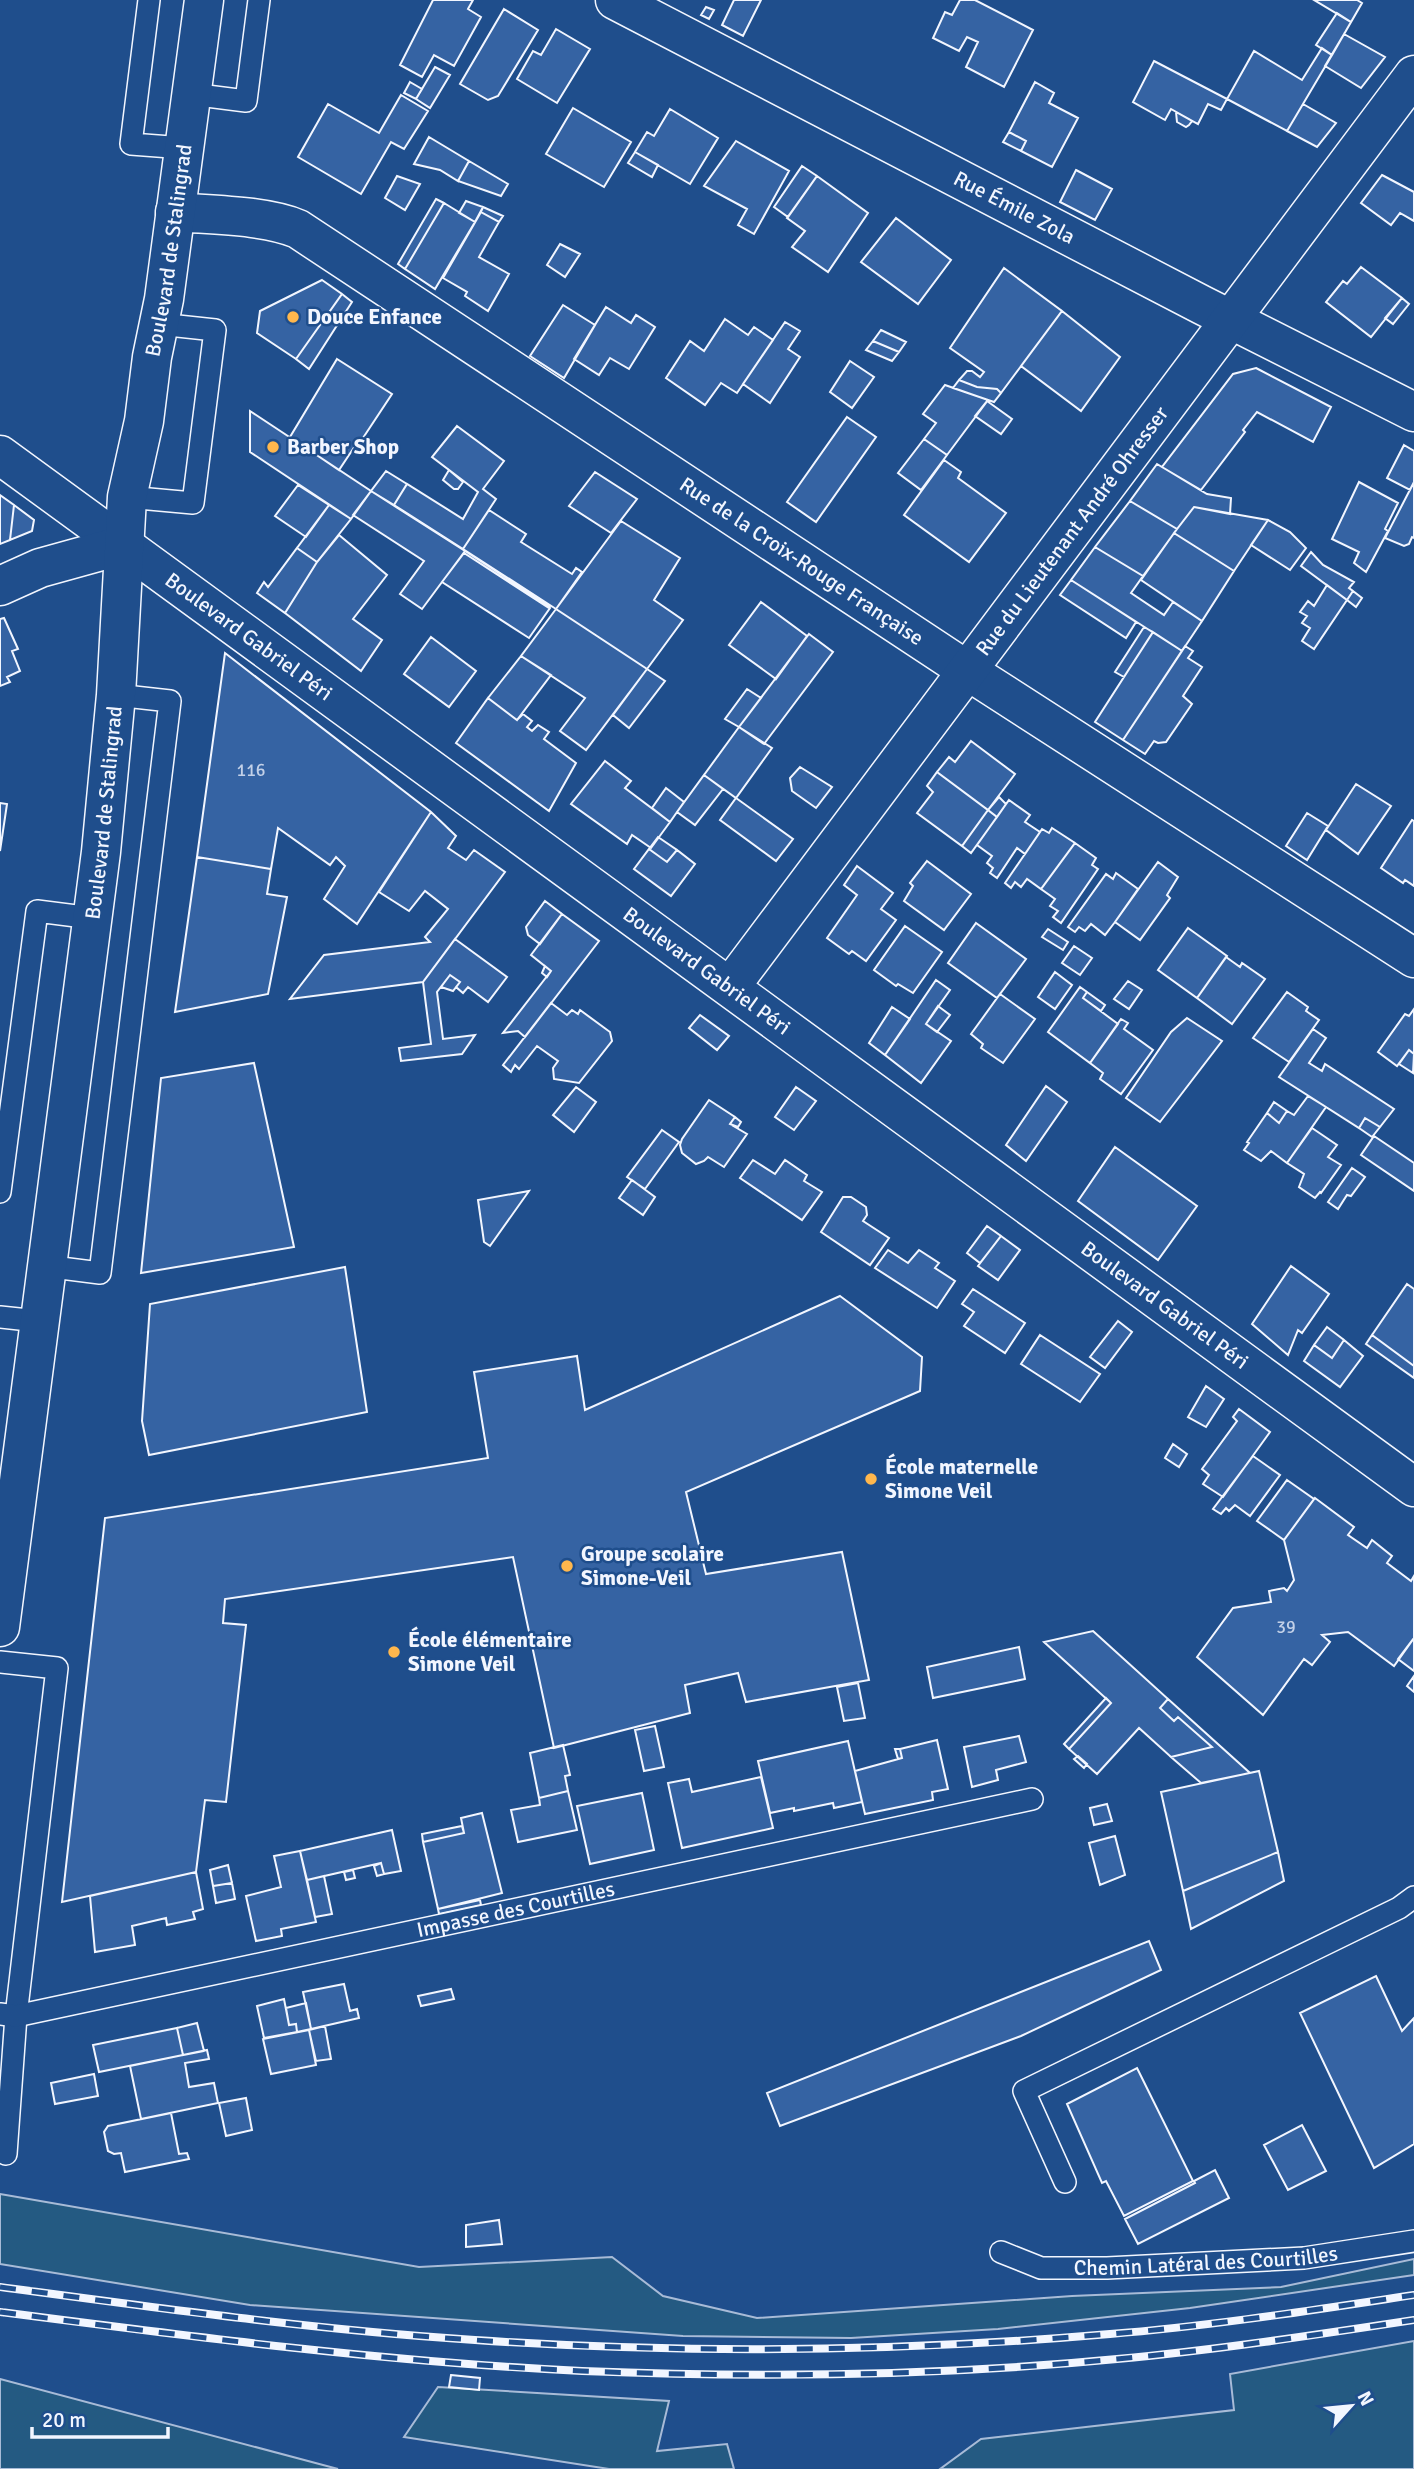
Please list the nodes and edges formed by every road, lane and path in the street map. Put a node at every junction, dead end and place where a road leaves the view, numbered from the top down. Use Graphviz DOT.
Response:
graph roads {
  1 [pos="149,0"];
  2 [pos="204,0"];
  3 [pos="259,0"];
  4 [pos="615,0"];
  5 [pos="1414,75"];
  6 [pos="191,94"];
  7 [pos="184,148"];
  8 [pos="175,212"];
  9 [pos="1231,320"];
  10 [pos="159,324"];
  11 [pos="1414,412"];
  12 [pos="0,455"];
  13 [pos="127,497"];
  14 [pos="123,545"];
  15 [pos="0,586"];
  16 [pos="968,671"];
  17 [pos="116,695"];
  18 [pos="92,918"];
  19 [pos="1414,958"];
  20 [pos="730,987"];
  21 [pos="0,1192"];
  22 [pos="45,1265"];
  23 [pos="0,1317"];
  24 [pos="38,1321"];
  25 [pos="1414,1487"];
  26 [pos="0,1627"];
  27 [pos="0,1662"];
  28 [pos="1032,1799"];
  29 [pos="1414,1897"];
  30 [pos="8,2015"];
  31 [pos="6,2154"];
  32 [pos="1065,2182"];
  33 [pos="1414,2241"];
  34 [pos="1001,2252"];
  1 -- 7 [label="lane"];
  2 -- 6 [label="street, Boulevard de Stalingrad"];
  3 -- 6 [label="lane"];
  4 -- 9 [label="street, Rue Émile Zola"];
  5 -- 9 [label="street, Rue du Lieutenant André Ohresser"];
  6 -- 7 [label="street, Boulevard de Stalingrad"];
  7 -- 8 [label="street, Boulevard de Stalingrad"];
  8 -- 10 [label="street, Boulevard de Stalingrad"];
  8 -- 16 [label="street, Rue de la Croix-Rouge Française"];
  9 -- 11 [label="street, Rue Émile Zola"];
  9 -- 16 [label="street, Rue du Lieutenant André Ohresser"];
  10 -- 13 [label="street, Boulevard de Stalingrad"];
  10 -- 13 [label="lane"];
  12 -- 14 [label="street, Boulevard Gabriel Péri"];
  13 -- 14 [label="street, Boulevard de Stalingrad"];
  14 -- 15 [label="street"];
  14 -- 17 [label="street, Boulevard de Stalingrad"];
  14 -- 20 [label="street, Boulevard Gabriel Péri"];
  16 -- 19 [label="street, Rue de la Croix-Rouge Française"];
  16 -- 20 [label="street, Rue du Lieutenant André Ohresser"];
  17 -- 18 [label="street, Boulevard de Stalingrad"];
  17 -- 22 [label="lane"];
  18 -- 21 [label="lane"];
  18 -- 22 [label="street, Boulevard de Stalingrad"];
  20 -- 25 [label="street, Boulevard Gabriel Péri"];
  22 -- 24 [label="street, Boulevard de Stalingrad"];
  23 -- 24 [label="lane"];
  24 -- 26 [label="street, Boulevard de Stalingrad"];
  27 -- 30 [label="lane"];
  28 -- 30 [label="lane, Impasse des Courtilles"];
  29 -- 32 [label="lane"];
  30 -- 31 [label="lane"];
  33 -- 34 [label="lane, Chemin Latéral des Courtilles"];
}
